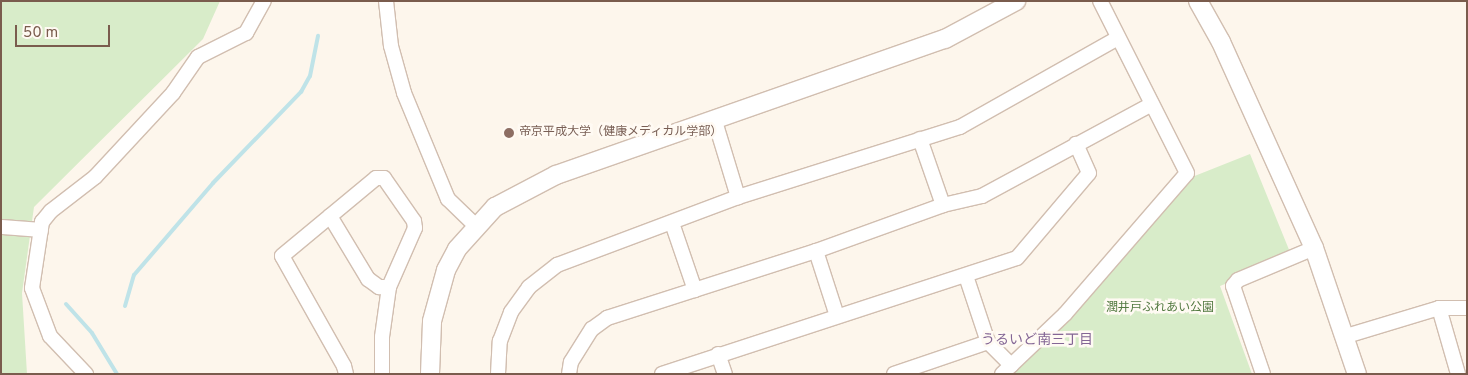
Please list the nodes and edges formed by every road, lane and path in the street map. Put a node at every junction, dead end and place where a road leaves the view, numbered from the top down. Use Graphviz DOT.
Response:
graph roads {
  1 [pos="264,1"];
  2 [pos="386,1"];
  3 [pos="1016,1"];
  4 [pos="1100,1"];
  5 [pos="1198,1"];
  6 [pos="1118,38"];
  7 [pos="1152,104"];
  8 [pos="714,118"];
  9 [pos="920,139"];
  10 [pos="1076,144"];
  11 [pos="738,197"];
  12 [pos="943,205"];
  13 [pos="330,216"];
  14 [pos="672,224"];
  15 [pos="476,226"];
  16 [pos="1,227"];
  17 [pos="41,230"];
  18 [pos="1314,248"];
  19 [pos="816,251"];
  20 [pos="966,276"];
  21 [pos="389,287"];
  22 [pos="695,290"];
  23 [pos="1440,308"];
  24 [pos="1467,308"];
  25 [pos="837,316"];
  26 [pos="1343,337"];
  27 [pos="988,342"];
  28 [pos="718,354"];
  29 [pos="1006,369"];
  30 [pos="682,370"];
  31 [pos="86,374"];
  32 [pos="346,374"];
  33 [pos="382,374"];
  34 [pos="430,374"];
  35 [pos="498,374"];
  36 [pos="569,374"];
  37 [pos="662,374"];
  38 [pos="725,374"];
  39 [pos="894,374"];
  40 [pos="1263,374"];
  41 [pos="1357,374"];
  42 [pos="1458,374"];
  1 -- 17 [label="street"];
  2 -- 15 [label="street"];
  3 -- 8 [label="street"];
  4 -- 6 [label="street"];
  5 -- 18 [label="street"];
  6 -- 7 [label="street"];
  6 -- 9 [label="street"];
  7 -- 10 [label="street"];
  7 -- 29 [label="street"];
  8 -- 11 [label="street"];
  8 -- 15 [label="street"];
  9 -- 11 [label="street"];
  9 -- 12 [label="street"];
  10 -- 12 [label="street"];
  10 -- 20 [label="street"];
  11 -- 14 [label="street"];
  12 -- 19 [label="street"];
  13 -- 21 [label="street"];
  13 -- 21 [label="street"];
  13 -- 32 [label="street"];
  14 -- 22 [label="street"];
  14 -- 35 [label="street"];
  15 -- 34 [label="street"];
  16 -- 17 [label="street"];
  17 -- 31 [label="street"];
  18 -- 26 [label="street"];
  18 -- 40 [label="street"];
  19 -- 22 [label="street"];
  19 -- 25 [label="street"];
  20 -- 25 [label="street"];
  20 -- 27 [label="street"];
  21 -- 33 [label="street"];
  22 -- 36 [label="street"];
  23 -- 24 [label="street"];
  23 -- 26 [label="street"];
  23 -- 42 [label="street"];
  25 -- 28 [label="street"];
  26 -- 41 [label="street"];
  27 -- 29 [label="street"];
  27 -- 39 [label="street"];
  28 -- 30 [label="street"];
  28 -- 38 [label="street"];
  30 -- 37 [label="street"];
}
